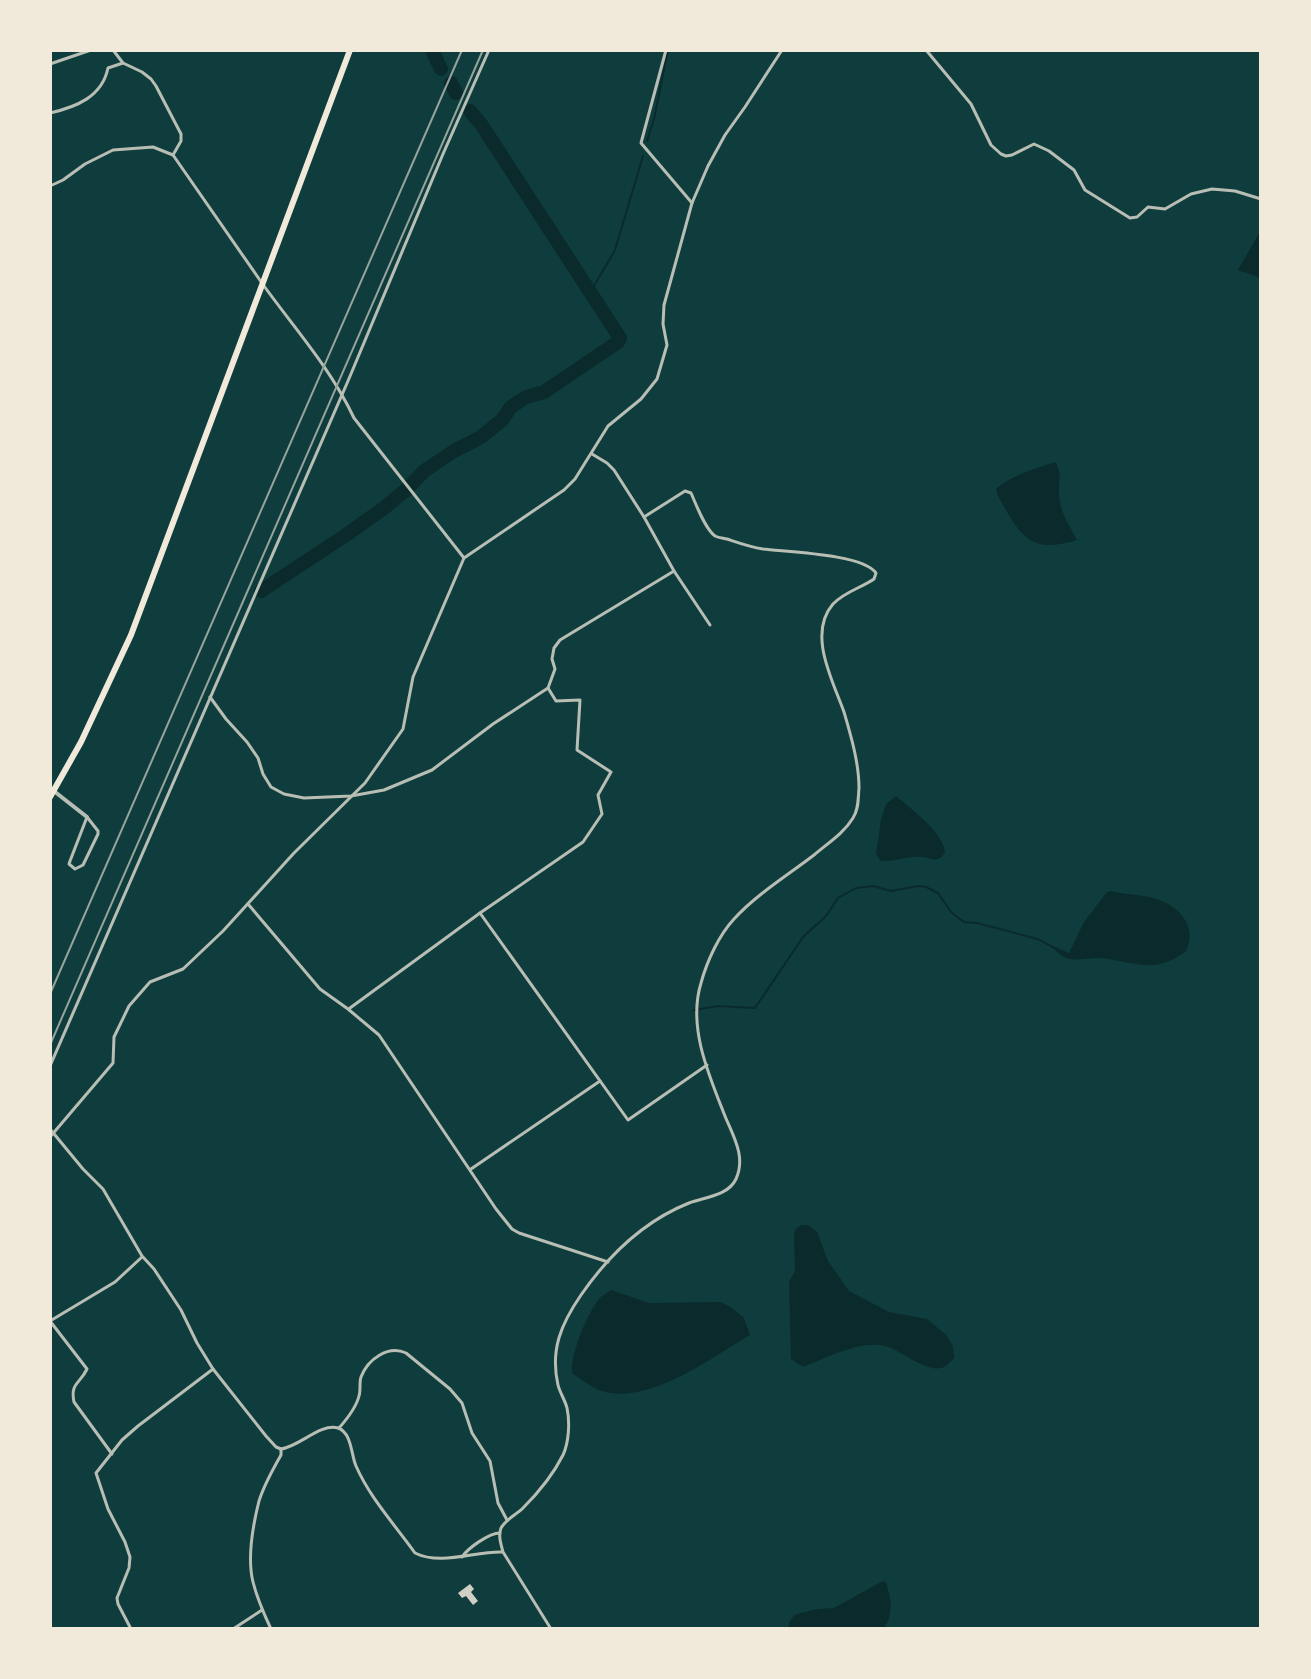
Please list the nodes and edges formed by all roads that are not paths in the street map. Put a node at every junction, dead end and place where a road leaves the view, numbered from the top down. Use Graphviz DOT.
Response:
graph roads {
  1 [pos="91,50"];
  2 [pos="113,50"];
  3 [pos="350,50"];
  4 [pos="489,50"];
  5 [pos="666,50"];
  6 [pos="782,50"];
  7 [pos="926,50"];
  8 [pos="123,63"];
  9 [pos="50,64"];
  10 [pos="50,113"];
  11 [pos="173,155"];
  12 [pos="50,186"];
  13 [pos="1261,199"];
  14 [pos="692,203"];
  15 [pos="262,283"];
  16 [pos="343,394"];
  17 [pos="592,454"];
  18 [pos="644,517"];
  19 [pos="464,558"];
  20 [pos="674,571"];
  21 [pos="710,625"];
  22 [pos="548,688"];
  23 [pos="210,697"];
  24 [pos="51,792"];
  25 [pos="351,796"];
  26 [pos="87,817"];
  27 [pos="248,904"];
  28 [pos="480,913"];
  29 [pos="348,1009"];
  30 [pos="707,1065"];
  31 [pos="50,1066"];
  32 [pos="600,1081"];
  33 [pos="51,1133"];
  34 [pos="470,1170"];
  35 [pos="142,1256"];
  36 [pos="608,1262"];
  37 [pos="50,1321"];
  38 [pos="213,1369"];
  39 [pos="339,1428"];
  40 [pos="281,1449"];
  41 [pos="112,1454"];
  42 [pos="507,1520"];
  43 [pos="500,1533"];
  44 [pos="503,1552"];
  45 [pos="462,1557"];
  46 [pos="262,1610"];
  47 [pos="131,1629"];
  48 [pos="233,1629"];
  49 [pos="271,1629"];
  50 [pos="551,1629"];
  1 -- 9 [label="street"];
  2 -- 8 [label="street"];
  3 -- 15 [label="highway"];
  4 -- 16 [label="street"];
  5 -- 14 [label="street"];
  6 -- 14 [label="street"];
  7 -- 13 [label="street"];
  8 -- 10 [label="street"];
  8 -- 11 [label="street"];
  11 -- 12 [label="street"];
  11 -- 15 [label="street"];
  14 -- 17 [label="street"];
  15 -- 16 [label="street"];
  15 -- 24 [label="highway"];
  16 -- 19 [label="street"];
  16 -- 23 [label="street"];
  17 -- 18 [label="street"];
  17 -- 19 [label="street"];
  18 -- 20 [label="street"];
  18 -- 30 [label="street"];
  19 -- 25 [label="street"];
  20 -- 21 [label="street"];
  20 -- 22 [label="street"];
  22 -- 25 [label="street"];
  22 -- 28 [label="street"];
  23 -- 25 [label="street"];
  23 -- 31 [label="street"];
  24 -- 26 [label="street"];
  25 -- 27 [label="street"];
  26 -- 26 [label="street"];
  27 -- 29 [label="street"];
  27 -- 33 [label="street"];
  28 -- 29 [label="street"];
  28 -- 32 [label="street"];
  29 -- 34 [label="street"];
  30 -- 32 [label="street"];
  30 -- 36 [label="street"];
  32 -- 34 [label="street"];
  33 -- 35 [label="street"];
  34 -- 36 [label="street"];
  35 -- 37 [label="street"];
  35 -- 38 [label="street"];
  36 -- 42 [label="street"];
  37 -- 41 [label="street"];
  38 -- 40 [label="street"];
  38 -- 41 [label="street"];
  39 -- 40 [label="street"];
  39 -- 42 [label="street"];
  39 -- 45 [label="street"];
  40 -- 46 [label="street"];
  41 -- 47 [label="street"];
  42 -- 43 [label="street"];
  43 -- 44 [label="street"];
  43 -- 45 [label="street"];
  44 -- 45 [label="street"];
  44 -- 50 [label="street"];
  46 -- 48 [label="street"];
  46 -- 49 [label="street"];
}
